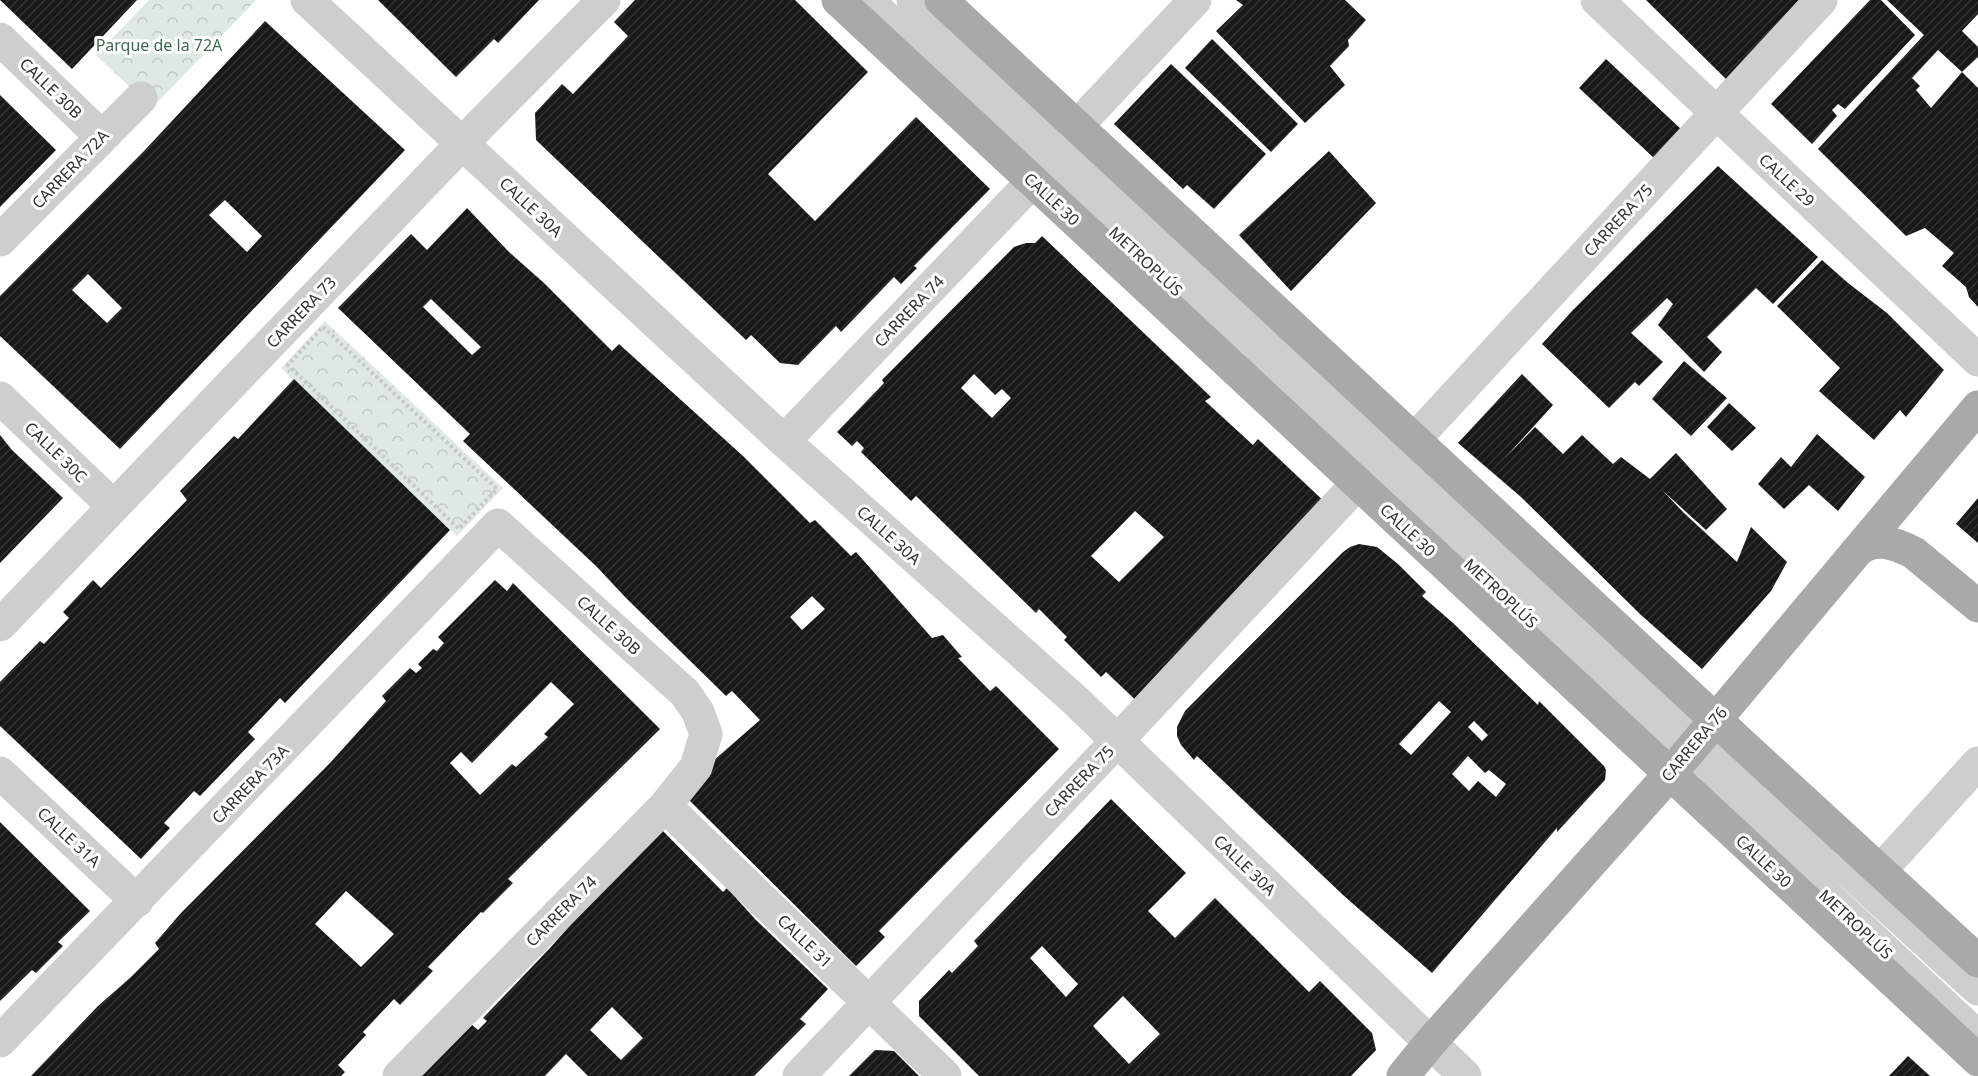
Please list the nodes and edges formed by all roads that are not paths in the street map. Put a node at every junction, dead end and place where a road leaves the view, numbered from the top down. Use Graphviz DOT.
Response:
graph roads {
  1 [pos="307,0"];
  2 [pos="603,0"];
  3 [pos="838,0"];
  4 [pos="867,0"];
  5 [pos="913,0"];
  6 [pos="941,0"];
  7 [pos="1196,0"];
  8 [pos="1597,0"];
  9 [pos="1821,0"];
  10 [pos="0,39"];
  11 [pos="141,98"];
  12 [pos="1716,113"];
  13 [pos="1077,126"];
  14 [pos="102,137"];
  15 [pos="462,143"];
  16 [pos="1033,181"];
  17 [pos="0,240"];
  18 [pos="1978,360"];
  19 [pos="0,398"];
  20 [pos="1978,407"];
  21 [pos="1414,440"];
  22 [pos="784,441"];
  23 [pos="1358,483"];
  24 [pos="1903,496"];
  25 [pos="113,506"];
  26 [pos="498,525"];
  27 [pos="1856,552"];
  28 [pos="1914,553"];
  29 [pos="1978,606"];
  30 [pos="0,625"];
  31 [pos="1708,728"];
  32 [pos="705,734"];
  33 [pos="1117,741"];
  34 [pos="1978,763"];
  35 [pos="1675,767"];
  36 [pos="0,773"];
  37 [pos="665,806"];
  38 [pos="1880,871"];
  39 [pos="138,901"];
  40 [pos="1978,961"];
  41 [pos="1978,989"];
  42 [pos="868,1002"];
  43 [pos="1978,1037"];
  44 [pos="0,1041"];
  45 [pos="1430,1043"];
  46 [pos="1978,1060"];
  47 [pos="399,1076"];
  48 [pos="799,1076"];
  49 [pos="945,1076"];
  50 [pos="1403,1076"];
  51 [pos="1465,1076"];
  1 -- 15 [label="street, CALLE 30A"];
  2 -- 15 [label="street, CARRERA 73"];
  3 -- 16 [label="main road, CALLE 30"];
  4 -- 35 [label="street, METROPLÚS"];
  5 -- 31 [label="street, METROPLÚS"];
  6 -- 13 [label="main road"];
  7 -- 13 [label="street"];
  8 -- 12 [label="street, CALLE 29"];
  9 -- 12 [label="street, CARRERA 75"];
  10 -- 14 [label="street, CALLE 30B"];
  11 -- 14 [label="street, CARRERA 72A"];
  12 -- 18 [label="street, CALLE 29"];
  12 -- 21 [label="street, CARRERA 75"];
  13 -- 21 [label="main road"];
  14 -- 17 [label="street, CARRERA 72A"];
  15 -- 22 [label="street, CALLE 30A"];
  15 -- 25 [label="street, CARRERA 73"];
  16 -- 22 [label="street, CARRERA 74"];
  16 -- 23 [label="main road, CALLE 30"];
  19 -- 25 [label="street, CALLE 30C"];
  20 -- 24 [label="main road, CARRERA 76"];
  21 -- 31 [label="main road"];
  22 -- 33 [label="street, CALLE 30A"];
  23 -- 33 [label="street, CARRERA 75"];
  23 -- 35 [label="main road, CALLE 30"];
  24 -- 27 [label="main road, CARRERA 76"];
  24 -- 28 [label="main road"];
  25 -- 30 [label="street, CARRERA 73"];
  26 -- 32 [label="street, CALLE 30B"];
  26 -- 39 [label="street, CARRERA 73A"];
  27 -- 28 [label="main road"];
  27 -- 31 [label="main road, CARRERA 76"];
  28 -- 29 [label="main road"];
  31 -- 35 [label="main road, CARRERA 76"];
  31 -- 38 [label="main road"];
  31 -- 41 [label="street, METROPLÚS"];
  32 -- 37 [label="street, CARRERA 74"];
  33 -- 42 [label="street, CARRERA 75"];
  33 -- 45 [label="street, CALLE 30A"];
  34 -- 38 [label="street"];
  35 -- 43 [label="street, METROPLÚS"];
  35 -- 45 [label="main road, CARRERA 76"];
  35 -- 46 [label="main road, CALLE 30"];
  36 -- 39 [label="street, CALLE 31A"];
  37 -- 42 [label="street, CALLE 31"];
  37 -- 47 [label="street, CARRERA 74"];
  38 -- 40 [label="main road"];
  39 -- 44 [label="street, CARRERA 73A"];
  42 -- 48 [label="street, CARRERA 75"];
  42 -- 49 [label="street, CALLE 31"];
  45 -- 50 [label="main road, CARRERA 76"];
  45 -- 51 [label="street, CALLE 30A"];
}
